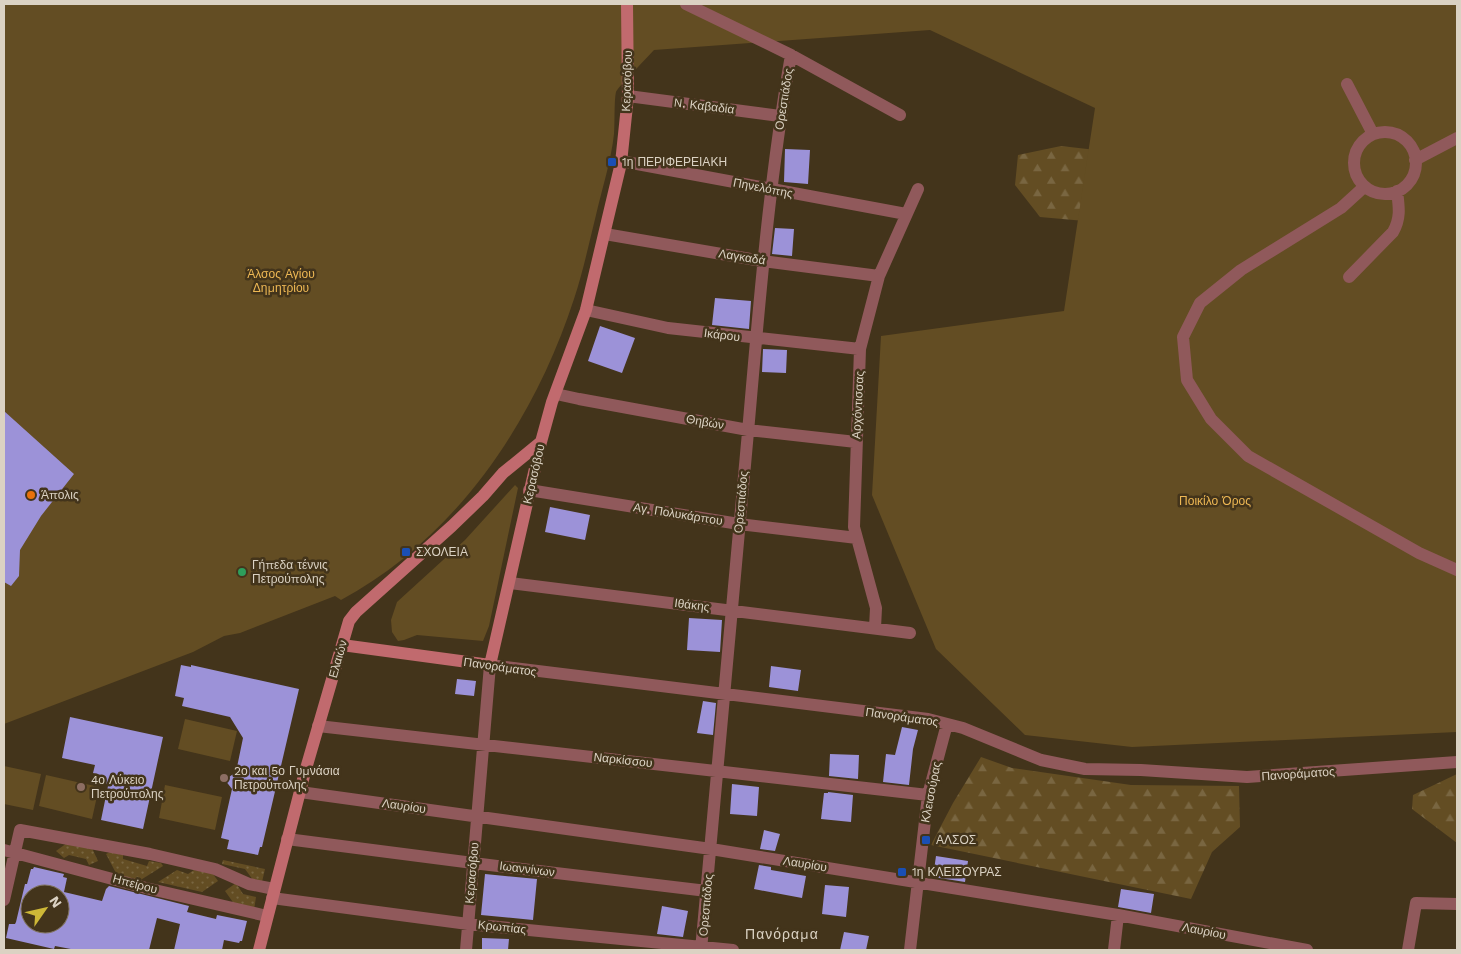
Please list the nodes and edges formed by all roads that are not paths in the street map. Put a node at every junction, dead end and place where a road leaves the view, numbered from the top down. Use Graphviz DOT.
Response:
graph roads {
  1 [pos="627,4"];
  2 [pos="686,4"];
  3 [pos="791,55"];
  4 [pos="1347,84"];
  5 [pos="628,96"];
  6 [pos="900,115"];
  7 [pos="780,116"];
  8 [pos="1373,134"];
  9 [pos="1457,138"];
  10 [pos="1415,160"];
  11 [pos="621,161"];
  12 [pos="1364,186"];
  13 [pos="772,189"];
  14 [pos="918,189"];
  15 [pos="1397,192"];
  16 [pos="906,214"];
  17 [pos="605,234"];
  18 [pos="762,261"];
  19 [pos="879,276"];
  20 [pos="1349,277"];
  21 [pos="586,310"];
  22 [pos="756,339"];
  23 [pos="860,349"];
  24 [pos="556,394"];
  25 [pos="748,430"];
  26 [pos="541,442"];
  27 [pos="856,442"];
  28 [pos="529,490"];
  29 [pos="739,524"];
  30 [pos="857,538"];
  31 [pos="1456,568"];
  32 [pos="510,583"];
  33 [pos="731,610"];
  34 [pos="875,628"];
  35 [pos="910,633"];
  36 [pos="342,645"];
  37 [pos="490,666"];
  38 [pos="726,695"];
  39 [pos="947,724"];
  40 [pos="318,726"];
  41 [pos="483,745"];
  42 [pos="1457,762"];
  43 [pos="718,771"];
  44 [pos="300,792"];
  45 [pos="928,795"];
  46 [pos="477,817"];
  47 [pos="287,839"];
  48 [pos="711,849"];
  49 [pos="9,851"];
  50 [pos="473,863"];
  51 [pos="917,883"];
  52 [pos="707,891"];
  53 [pos="273,894"];
  54 [pos="4,900"];
  55 [pos="1457,904"];
  56 [pos="1118,915"];
  57 [pos="267,916"];
  58 [pos="468,924"];
  59 [pos="702,949"];
  60 [pos="259,950"];
  61 [pos="466,950"];
  62 [pos="733,950"];
  63 [pos="910,950"];
  64 [pos="1114,950"];
  65 [pos="1307,950"];
  66 [pos="1408,950"];
  1 -- 5 [label="street, Κερασόβου"];
  2 -- 3 [label="street"];
  3 -- 6 [label="street"];
  3 -- 7 [label="street, Ορεστιάδος"];
  4 -- 8 [label="street"];
  5 -- 7 [label="street, N. Καβαδία"];
  5 -- 11 [label="street, Κερασόβου"];
  7 -- 13 [label="street, Ορεστιάδος"];
  8 -- 10 [label="street"];
  8 -- 12 [label="street"];
  9 -- 10 [label="street"];
  10 -- 15 [label="street"];
  11 -- 13 [label="street, Πηνελόπης"];
  11 -- 17 [label="street, Κερασόβου"];
  12 -- 15 [label="street"];
  12 -- 31 [label="street"];
  13 -- 16 [label="street, Πηνελόπης"];
  13 -- 18 [label="street, Ορεστιάδος"];
  14 -- 16 [label="street, Αρχόντισσας"];
  15 -- 20 [label="street"];
  16 -- 19 [label="street, Αρχόντισσας"];
  17 -- 18 [label="street, Λαγκαδά"];
  17 -- 21 [label="street, Κερασόβου"];
  18 -- 19 [label="street, Λαγκαδά"];
  18 -- 22 [label="street, Ορεστιάδος"];
  19 -- 23 [label="street, Αρχόντισσας"];
  21 -- 22 [label="street, Ικάρου"];
  21 -- 24 [label="street, Κερασόβου"];
  22 -- 23 [label="street, Ικάρου"];
  22 -- 25 [label="street, Ορεστιάδος"];
  23 -- 27 [label="street, Αρχόντισσας"];
  24 -- 25 [label="street, Θηβών"];
  24 -- 26 [label="street, Κερασόβου"];
  25 -- 27 [label="street, Θηβών"];
  25 -- 29 [label="street, Ορεστιάδος"];
  26 -- 28 [label="street, Κερασόβου"];
  26 -- 36 [label="street, Ελαιών"];
  27 -- 30 [label="street, Αρχόντισσας"];
  28 -- 29 [label="street, Αγ. Πολυκάρπου"];
  28 -- 32 [label="street, Κερασόβου"];
  29 -- 30 [label="street, Αγ. Πολυκάρπου"];
  29 -- 33 [label="street, Ορεστιάδος"];
  30 -- 34 [label="street, Αρχόντισσας"];
  32 -- 33 [label="street, Ιθάκης"];
  32 -- 37 [label="street, Κερασόβου"];
  33 -- 34 [label="street, Ιθάκης"];
  33 -- 38 [label="street, Ορεστιάδος"];
  34 -- 35 [label="street, Ιθάκης"];
  36 -- 37 [label="street, Πανοράματος"];
  36 -- 40 [label="street, Ελαιών"];
  37 -- 38 [label="street, Πανοράματος"];
  37 -- 41 [label="street, Κερασόβου"];
  38 -- 39 [label="street, Πανοράματος"];
  38 -- 43 [label="street, Ορεστιάδος"];
  39 -- 42 [label="street, Πανοράματος"];
  39 -- 45 [label="street, Κλεισούρας"];
  40 -- 41 [label="street, Ναρκίσσου"];
  40 -- 44 [label="street, Ελαιών"];
  41 -- 43 [label="street, Ναρκίσσου"];
  41 -- 46 [label="street, Κερασόβου"];
  43 -- 45 [label="street, Ναρκίσσου"];
  43 -- 48 [label="street, Ορεστιάδος"];
  44 -- 46 [label="street, Λαυρίου"];
  44 -- 47 [label="street, Ελαιών"];
  45 -- 51 [label="street, Κλεισούρας"];
  46 -- 48 [label="street, Λαυρίου"];
  46 -- 50 [label="street, Κερασόβου"];
  47 -- 50 [label="street, Ιωαννίνων"];
  47 -- 53 [label="street, Ελαιών"];
  48 -- 51 [label="street, Λαυρίου"];
  48 -- 52 [label="street, Ορεστιάδος"];
  49 -- 53 [label="street"];
  49 -- 54 [label="street"];
  49 -- 57 [label="street, Ηπείρου"];
  50 -- 52 [label="street, Ιωαννίνων"];
  50 -- 58 [label="street, Κερασόβου"];
  51 -- 56 [label="street, Λαυρίου"];
  51 -- 63 [label="street, Κλεισούρας"];
  52 -- 59 [label="street, Ορεστιάδος"];
  53 -- 57 [label="street, Ελαιών"];
  53 -- 58 [label="street, Κρωπίας"];
  55 -- 66 [label="street"];
  56 -- 64 [label="street"];
  56 -- 65 [label="street, Λαυρίου"];
  57 -- 60 [label="street, Ελαιών"];
  58 -- 59 [label="street, Κρωπίας"];
  58 -- 61 [label="street, Κερασόβου"];
  59 -- 62 [label="street, Κρωπίας"];
}
